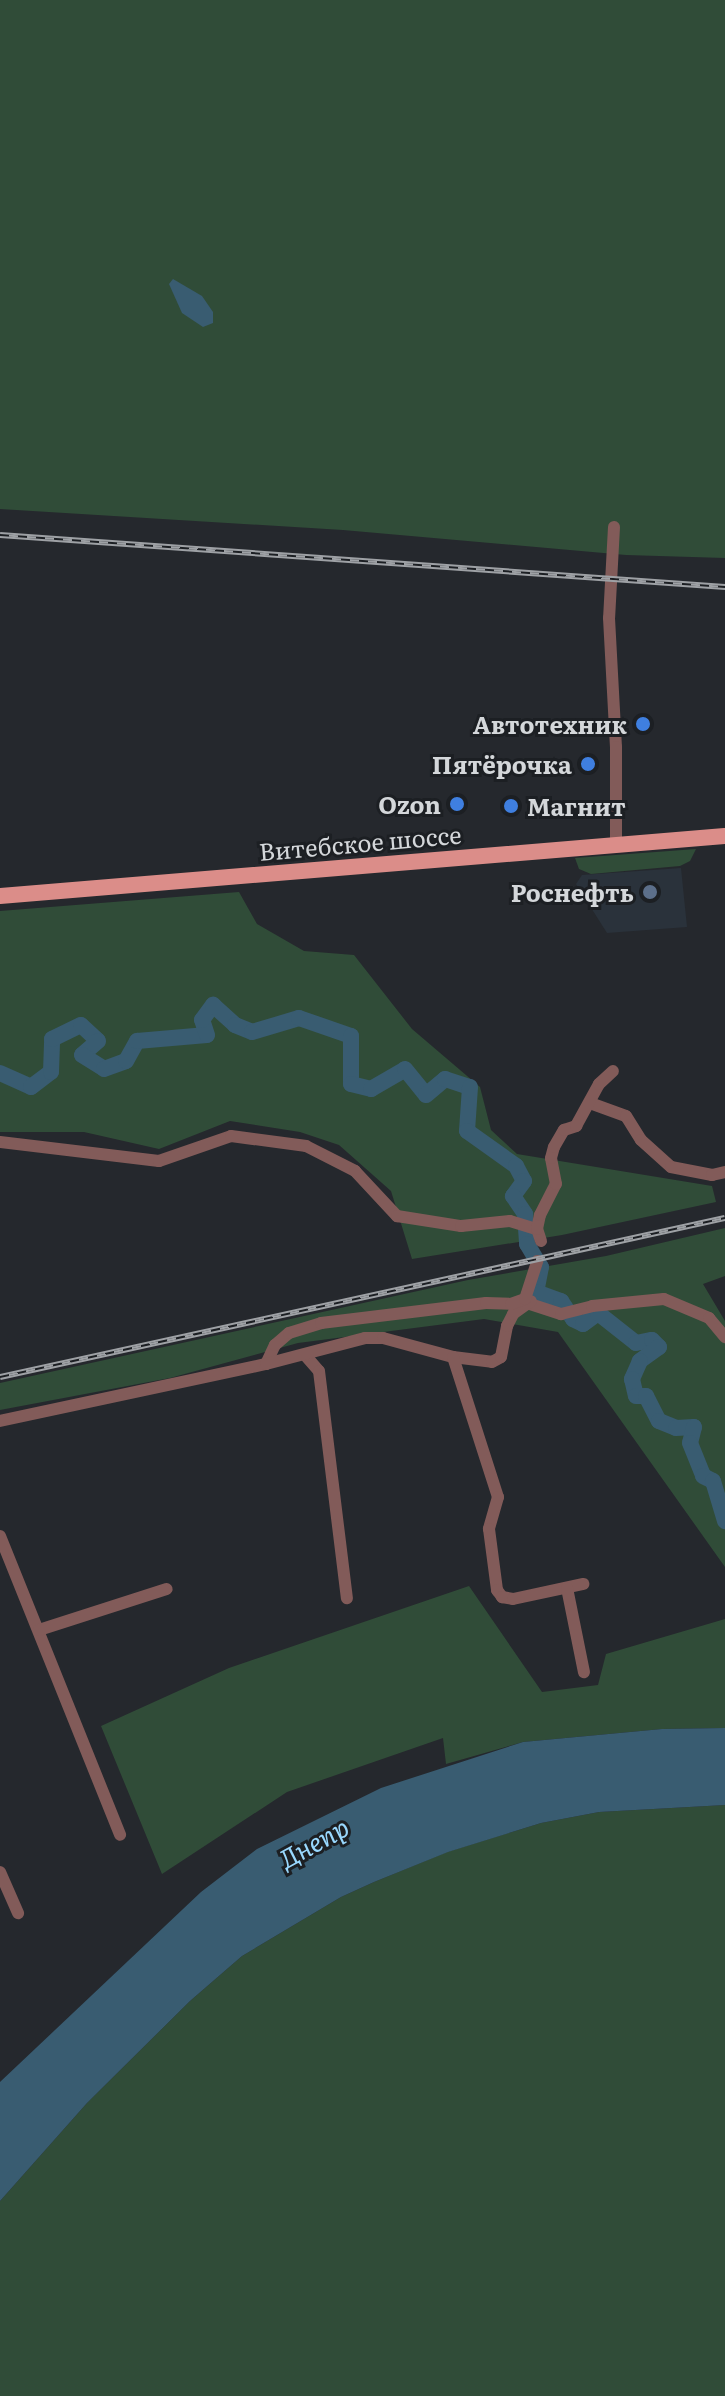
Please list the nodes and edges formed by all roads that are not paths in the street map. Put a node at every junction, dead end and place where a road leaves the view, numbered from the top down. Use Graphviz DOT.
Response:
graph roads {
  1 [pos="614,527"];
  2 [pos="725,836"];
  3 [pos="616,846"];
  4 [pos="0,896"];
  5 [pos="613,1071"];
  6 [pos="590,1103"];
  7 [pos="0,1142"];
  8 [pos="725,1172"];
  9 [pos="537,1261"];
  10 [pos="530,1284"];
  11 [pos="530,1304"];
  12 [pos="725,1337"];
  13 [pos="305,1355"];
  14 [pos="453,1357"];
  15 [pos="266,1364"];
  16 [pos="0,1421"];
  17 [pos="0,1536"];
  18 [pos="583,1584"];
  19 [pos="567,1588"];
  20 [pos="167,1589"];
  21 [pos="347,1598"];
  22 [pos="39,1630"];
  23 [pos="584,1672"];
  24 [pos="120,1835"];
  25 [pos="0,1872"];
  26 [pos="18,1913"];
  1 -- 3 [label="street"];
  2 -- 3 [label="main road, Витебское шоссе"];
  3 -- 4 [label="main road, Витебское шоссе"];
  5 -- 6 [label="street"];
  6 -- 7 [label="street"];
  6 -- 8 [label="street"];
  9 -- 10 [label="street"];
  10 -- 11 [label="street"];
  10 -- 15 [label="street"];
  11 -- 12 [label="street"];
  11 -- 14 [label="street"];
  13 -- 14 [label="street"];
  13 -- 15 [label="street"];
  13 -- 21 [label="street"];
  14 -- 19 [label="street"];
  15 -- 16 [label="street"];
  17 -- 22 [label="street"];
  18 -- 19 [label="street"];
  19 -- 23 [label="street"];
  20 -- 22 [label="street"];
  22 -- 24 [label="street"];
  25 -- 26 [label="street"];
}
